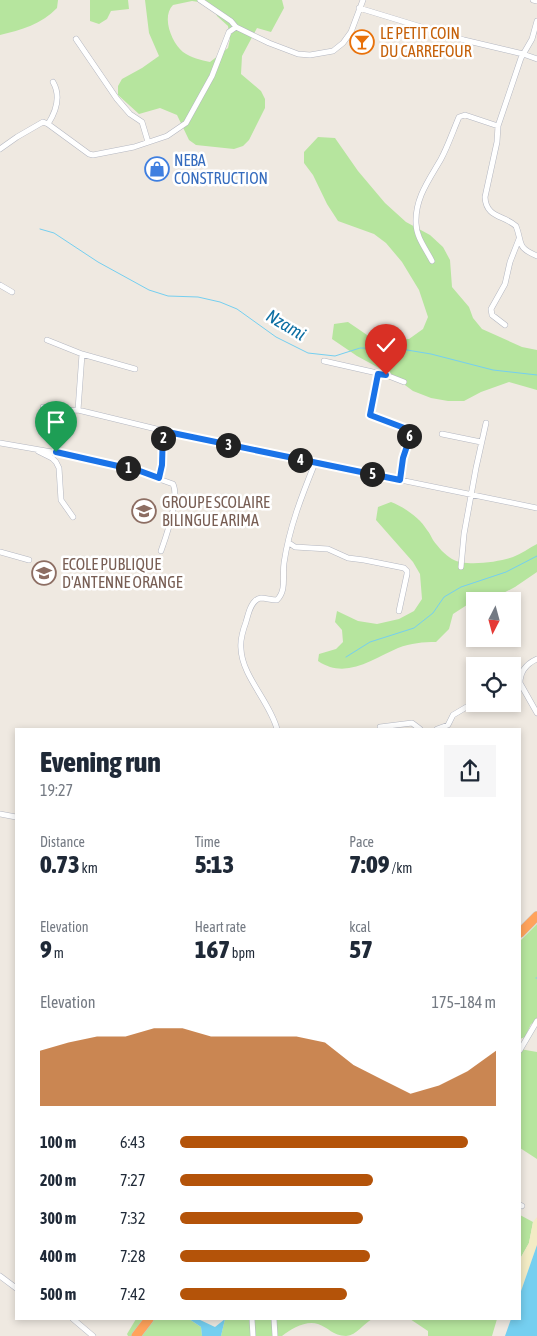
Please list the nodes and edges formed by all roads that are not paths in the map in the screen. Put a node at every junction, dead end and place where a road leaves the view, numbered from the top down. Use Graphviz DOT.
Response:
graph roads {
  1 [pos="200,0"];
  2 [pos="363,0"];
  3 [pos="533,0"];
  4 [pos="537,1"];
  5 [pos="359,8"];
  6 [pos="537,21"];
  7 [pos="236,26"];
  8 [pos="76,39"];
  9 [pos="523,54"];
  10 [pos="537,58"];
  11 [pos="54,82"];
  12 [pos="48,124"];
  13 [pos="498,126"];
  14 [pos="148,142"];
  15 [pos="0,150"];
  16 [pos="519,239"];
  17 [pos="537,256"];
  18 [pos="432,261"];
  19 [pos="0,285"];
  20 [pos="12,292"];
  21 [pos="504,326"];
  22 [pos="47,340"];
  23 [pos="82,354"];
  24 [pos="324,362"];
  25 [pos="135,369"];
  26 [pos="378,374"];
  27 [pos="404,382"];
  28 [pos="43,407"];
  29 [pos="78,410"];
  30 [pos="486,422"];
  31 [pos="163,431"];
  32 [pos="442,434"];
  33 [pos="481,442"];
  34 [pos="0,443"];
  35 [pos="33,449"];
  36 [pos="315,463"];
  37 [pos="159,478"];
  38 [pos="400,480"];
  39 [pos="472,493"];
  40 [pos="537,508"];
  41 [pos="73,517"];
  42 [pos="289,543"];
  43 [pos="161,551"];
  44 [pos="0,552"];
  45 [pos="29,560"];
  46 [pos="461,567"];
  47 [pos="399,611"];
  48 [pos="537,659"];
  49 [pos="521,673"];
  50 [pos="521,685"];
  51 [pos="466,707"];
  52 [pos="537,713"];
  53 [pos="380,727"];
  54 [pos="450,727"];
  55 [pos="277,728"];
  56 [pos="419,728"];
  57 [pos="0,814"];
  58 [pos="15,817"];
  59 [pos="537,916"];
  60 [pos="521,931"];
  61 [pos="537,1021"];
  62 [pos="521,1048"];
  63 [pos="0,1276"];
  64 [pos="15,1287"];
  65 [pos="74,1320"];
  66 [pos="148,1320"];
  67 [pos="252,1320"];
  68 [pos="274,1320"];
  69 [pos="93,1336"];
  70 [pos="136,1336"];
  71 [pos="253,1336"];
  72 [pos="274,1336"];
  1 -- 7 [label="street"];
  2 -- 5 [label="street"];
  3 -- 4 [label="street"];
  5 -- 7 [label="street"];
  5 -- 9 [label="street"];
  6 -- 9 [label="street"];
  7 -- 14 [label="street"];
  8 -- 14 [label="street"];
  9 -- 10 [label="street"];
  9 -- 13 [label="street"];
  11 -- 12 [label="street"];
  12 -- 14 [label="street"];
  12 -- 15 [label="street"];
  13 -- 16 [label="street"];
  13 -- 18 [label="street"];
  16 -- 17 [label="street"];
  16 -- 21 [label="street"];
  19 -- 20 [label="street"];
  22 -- 23 [label="street"];
  23 -- 25 [label="street"];
  23 -- 29 [label="street"];
  24 -- 26 [label="street"];
  26 -- 27 [label="street"];
  26 -- 38 [label="street"];
  28 -- 29 [label="street"];
  29 -- 31 [label="street"];
  30 -- 33 [label="street"];
  31 -- 36 [label="street"];
  31 -- 37 [label="street"];
  32 -- 33 [label="street"];
  33 -- 39 [label="street"];
  34 -- 35 [label="street"];
  35 -- 37 [label="street"];
  35 -- 41 [label="street"];
  36 -- 38 [label="street"];
  36 -- 42 [label="street"];
  37 -- 43 [label="street"];
  38 -- 39 [label="street"];
  39 -- 40 [label="street"];
  39 -- 46 [label="street"];
  42 -- 47 [label="street"];
  42 -- 55 [label="street"];
  44 -- 45 [label="street"];
  48 -- 49 [label="street"];
  50 -- 52 [label="street"];
  51 -- 54 [label="street"];
  53 -- 56 [label="street"];
  57 -- 58 [label="street"];
  59 -- 60 [label="highway"];
  61 -- 62 [label="street"];
  63 -- 64 [label="street"];
  65 -- 69 [label="street"];
  66 -- 70 [label="highway"];
  67 -- 71 [label="street"];
  68 -- 72 [label="street"];
}
